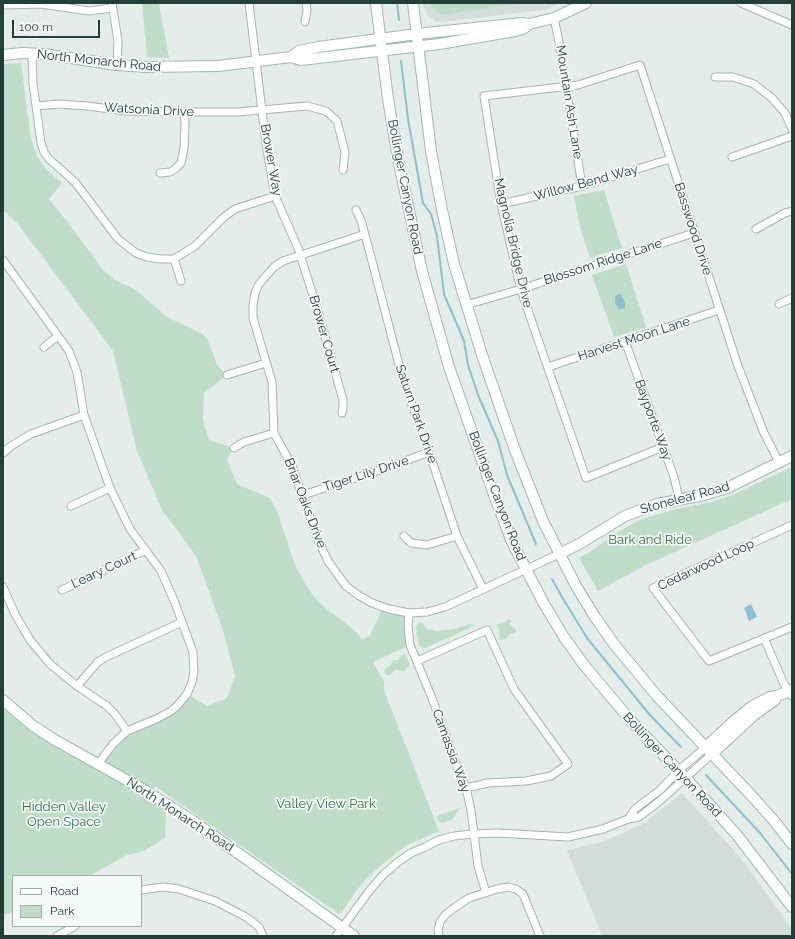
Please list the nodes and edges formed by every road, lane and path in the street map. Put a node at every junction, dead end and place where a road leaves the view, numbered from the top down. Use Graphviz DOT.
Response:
graph roads {
  1 [pos="249,3"];
  2 [pos="306,3"];
  3 [pos="376,3"];
  4 [pos="413,3"];
  5 [pos="586,3"];
  6 [pos="741,3"];
  7 [pos="41,4"];
  8 [pos="112,5"];
  9 [pos="3,6"];
  10 [pos="554,18"];
  11 [pos="305,22"];
  12 [pos="529,24"];
  13 [pos="792,25"];
  14 [pos="417,34"];
  15 [pos="380,38"];
  16 [pos="418,46"];
  17 [pos="381,50"];
  18 [pos="32,54"];
  19 [pos="3,55"];
  20 [pos="291,57"];
  21 [pos="256,61"];
  22 [pos="117,65"];
  23 [pos="715,77"];
  24 [pos="566,86"];
  25 [pos="36,106"];
  26 [pos="262,110"];
  27 [pos="184,112"];
  28 [pos="792,129"];
  29 [pos="792,136"];
  30 [pos="732,157"];
  31 [pos="670,159"];
  32 [pos="343,170"];
  33 [pos="160,173"];
  34 [pos="582,186"];
  35 [pos="275,196"];
  36 [pos="501,204"];
  37 [pos="356,210"];
  38 [pos="792,211"];
  39 [pos="756,229"];
  40 [pos="694,233"];
  41 [pos="365,234"];
  42 [pos="300,256"];
  43 [pos="174,259"];
  44 [pos="3,260"];
  45 [pos="181,281"];
  46 [pos="521,289"];
  47 [pos="792,298"];
  48 [pos="780,304"];
  49 [pos="466,305"];
  50 [pos="719,310"];
  51 [pos="58,336"];
  52 [pos="625,341"];
  53 [pos="44,347"];
  54 [pos="266,363"];
  55 [pos="548,367"];
  56 [pos="227,375"];
  57 [pos="342,413"];
  58 [pos="84,415"];
  59 [pos="274,433"];
  60 [pos="663,446"];
  61 [pos="234,448"];
  62 [pos="429,452"];
  63 [pos="3,453"];
  64 [pos="792,456"];
  65 [pos="779,462"];
  66 [pos="110,488"];
  67 [pos="303,495"];
  68 [pos="679,499"];
  69 [pos="71,506"];
  70 [pos="792,525"];
  71 [pos="404,536"];
  72 [pos="457,536"];
  73 [pos="146,550"];
  74 [pos="559,554"];
  75 [pos="525,569"];
  76 [pos="3,587"];
  77 [pos="483,589"];
  78 [pos="62,590"];
  79 [pos="409,613"];
  80 [pos="182,622"];
  81 [pos="792,627"];
  82 [pos="764,638"];
  83 [pos="417,661"];
  84 [pos="78,686"];
  85 [pos="791,692"];
  86 [pos="3,700"];
  87 [pos="126,731"];
  88 [pos="709,750"];
  89 [pos="98,764"];
  90 [pos="682,774"];
  91 [pos="466,788"];
  92 [pos="473,834"];
  93 [pos="792,844"];
  94 [pos="142,890"];
  95 [pos="486,893"];
  96 [pos="792,907"];
  97 [pos="73,927"];
  98 [pos="342,927"];
  99 [pos="57,936"];
  100 [pos="263,936"];
  101 [pos="336,936"];
  102 [pos="354,936"];
  103 [pos="439,936"];
  104 [pos="540,936"];
  1 -- 21 [label="street, Brower Way"];
  2 -- 11 [label="street"];
  3 -- 15 [label="main road, Bollinger Canyon Road"];
  4 -- 14 [label="main road"];
  5 -- 10 [label="main road"];
  6 -- 13 [label="street"];
  7 -- 8 [label="street"];
  7 -- 9 [label="street"];
  8 -- 22 [label="street"];
  10 -- 12 [label="main road"];
  10 -- 24 [label="street, Mountain Ash Lane"];
  12 -- 14 [label="main road, North Monarch Road"];
  12 -- 16 [label="main road, North Monarch Road"];
  14 -- 15 [label="main road, North Monarch Road"];
  14 -- 16 [label="main road"];
  15 -- 17 [label="main road, Bollinger Canyon Road"];
  15 -- 20 [label="main road, North Monarch Road"];
  16 -- 17 [label="main road, North Monarch Road"];
  16 -- 49 [label="main road"];
  17 -- 20 [label="main road, North Monarch Road"];
  17 -- 75 [label="main road, Bollinger Canyon Road"];
  18 -- 19 [label="main road, North Monarch Road"];
  18 -- 22 [label="main road, North Monarch Road"];
  18 -- 25 [label="street"];
  20 -- 21 [label="main road, North Monarch Road"];
  21 -- 22 [label="main road, North Monarch Road"];
  21 -- 26 [label="street, Brower Way"];
  23 -- 28 [label="street"];
  24 -- 31 [label="street, Basswood Drive"];
  24 -- 34 [label="street, Mountain Ash Lane"];
  24 -- 36 [label="street, Magnolia Bridge Drive"];
  25 -- 27 [label="street, Watsonia Drive"];
  25 -- 43 [label="street"];
  26 -- 27 [label="street, Watsonia Drive"];
  26 -- 32 [label="street, Watsonia Drive"];
  26 -- 35 [label="street, Brower Way"];
  27 -- 33 [label="street"];
  29 -- 30 [label="street"];
  31 -- 34 [label="street, Willow Bend Way"];
  31 -- 40 [label="street, Basswood Drive"];
  34 -- 36 [label="street, Willow Bend Way"];
  35 -- 42 [label="street, Brower Way"];
  35 -- 43 [label="street"];
  36 -- 46 [label="street, Magnolia Bridge Drive"];
  37 -- 41 [label="street, Saturn Park Drive"];
  38 -- 39 [label="street"];
  40 -- 46 [label="street, Blossom Ridge Lane"];
  40 -- 50 [label="street, Basswood Drive"];
  41 -- 42 [label="street, Briar Oaks Drive"];
  41 -- 62 [label="street, Saturn Park Drive"];
  42 -- 54 [label="street, Briar Oaks Drive"];
  42 -- 57 [label="street, Brower Court"];
  43 -- 45 [label="street"];
  44 -- 51 [label="street"];
  46 -- 49 [label="street, Blossom Ridge Lane"];
  46 -- 55 [label="street, Magnolia Bridge Drive"];
  47 -- 48 [label="street"];
  49 -- 74 [label="main road"];
  50 -- 52 [label="street, Harvest Moon Lane"];
  50 -- 65 [label="street, Basswood Drive"];
  51 -- 53 [label="street"];
  51 -- 58 [label="street"];
  52 -- 55 [label="street, Harvest Moon Lane"];
  52 -- 60 [label="street, Bayporte Way"];
  54 -- 56 [label="street"];
  54 -- 59 [label="street, Briar Oaks Drive"];
  55 -- 60 [label="street, Magnolia Bridge Drive"];
  58 -- 63 [label="street"];
  58 -- 66 [label="street"];
  59 -- 61 [label="street"];
  59 -- 67 [label="street, Briar Oaks Drive"];
  60 -- 68 [label="street, Bayporte Way"];
  62 -- 67 [label="street, Tiger Lily Drive"];
  62 -- 72 [label="street, Saturn Park Drive"];
  64 -- 65 [label="main road, Stoneleaf Road"];
  65 -- 68 [label="main road, Stoneleaf Road"];
  66 -- 69 [label="street"];
  66 -- 73 [label="street"];
  67 -- 79 [label="street, Briar Oaks Drive"];
  68 -- 74 [label="main road, Stoneleaf Road"];
  70 -- 82 [label="street, Cedarwood Loop"];
  71 -- 72 [label="street"];
  72 -- 77 [label="street, Saturn Park Drive"];
  73 -- 78 [label="street, Leary Court"];
  73 -- 80 [label="street"];
  74 -- 75 [label="street, Briar Oaks Drive"];
  74 -- 88 [label="main road"];
  75 -- 77 [label="street, Briar Oaks Drive"];
  75 -- 90 [label="main road, Bollinger Canyon Road"];
  76 -- 84 [label="street"];
  77 -- 79 [label="street, Briar Oaks Drive"];
  79 -- 83 [label="street, Camassia Way"];
  80 -- 84 [label="street"];
  80 -- 87 [label="street"];
  81 -- 82 [label="street, Cedarwood Loop"];
  82 -- 85 [label="street"];
  83 -- 91 [label="street, Camassia Way"];
  83 -- 91 [label="street"];
  84 -- 87 [label="street"];
  85 -- 88 [label="main road"];
  86 -- 89 [label="main road, North Monarch Road"];
  87 -- 89 [label="street"];
  88 -- 90 [label="street"];
  88 -- 93 [label="main road"];
  89 -- 98 [label="main road, North Monarch Road"];
  90 -- 92 [label="street"];
  90 -- 96 [label="main road, Bollinger Canyon Road"];
  91 -- 92 [label="street, Camassia Way"];
  92 -- 95 [label="street, Camassia Way"];
  92 -- 98 [label="street"];
  94 -- 100 [label="street"];
  95 -- 103 [label="street"];
  95 -- 104 [label="street"];
  97 -- 99 [label="street"];
  98 -- 101 [label="street"];
  98 -- 102 [label="main road, North Monarch Road"];
}
